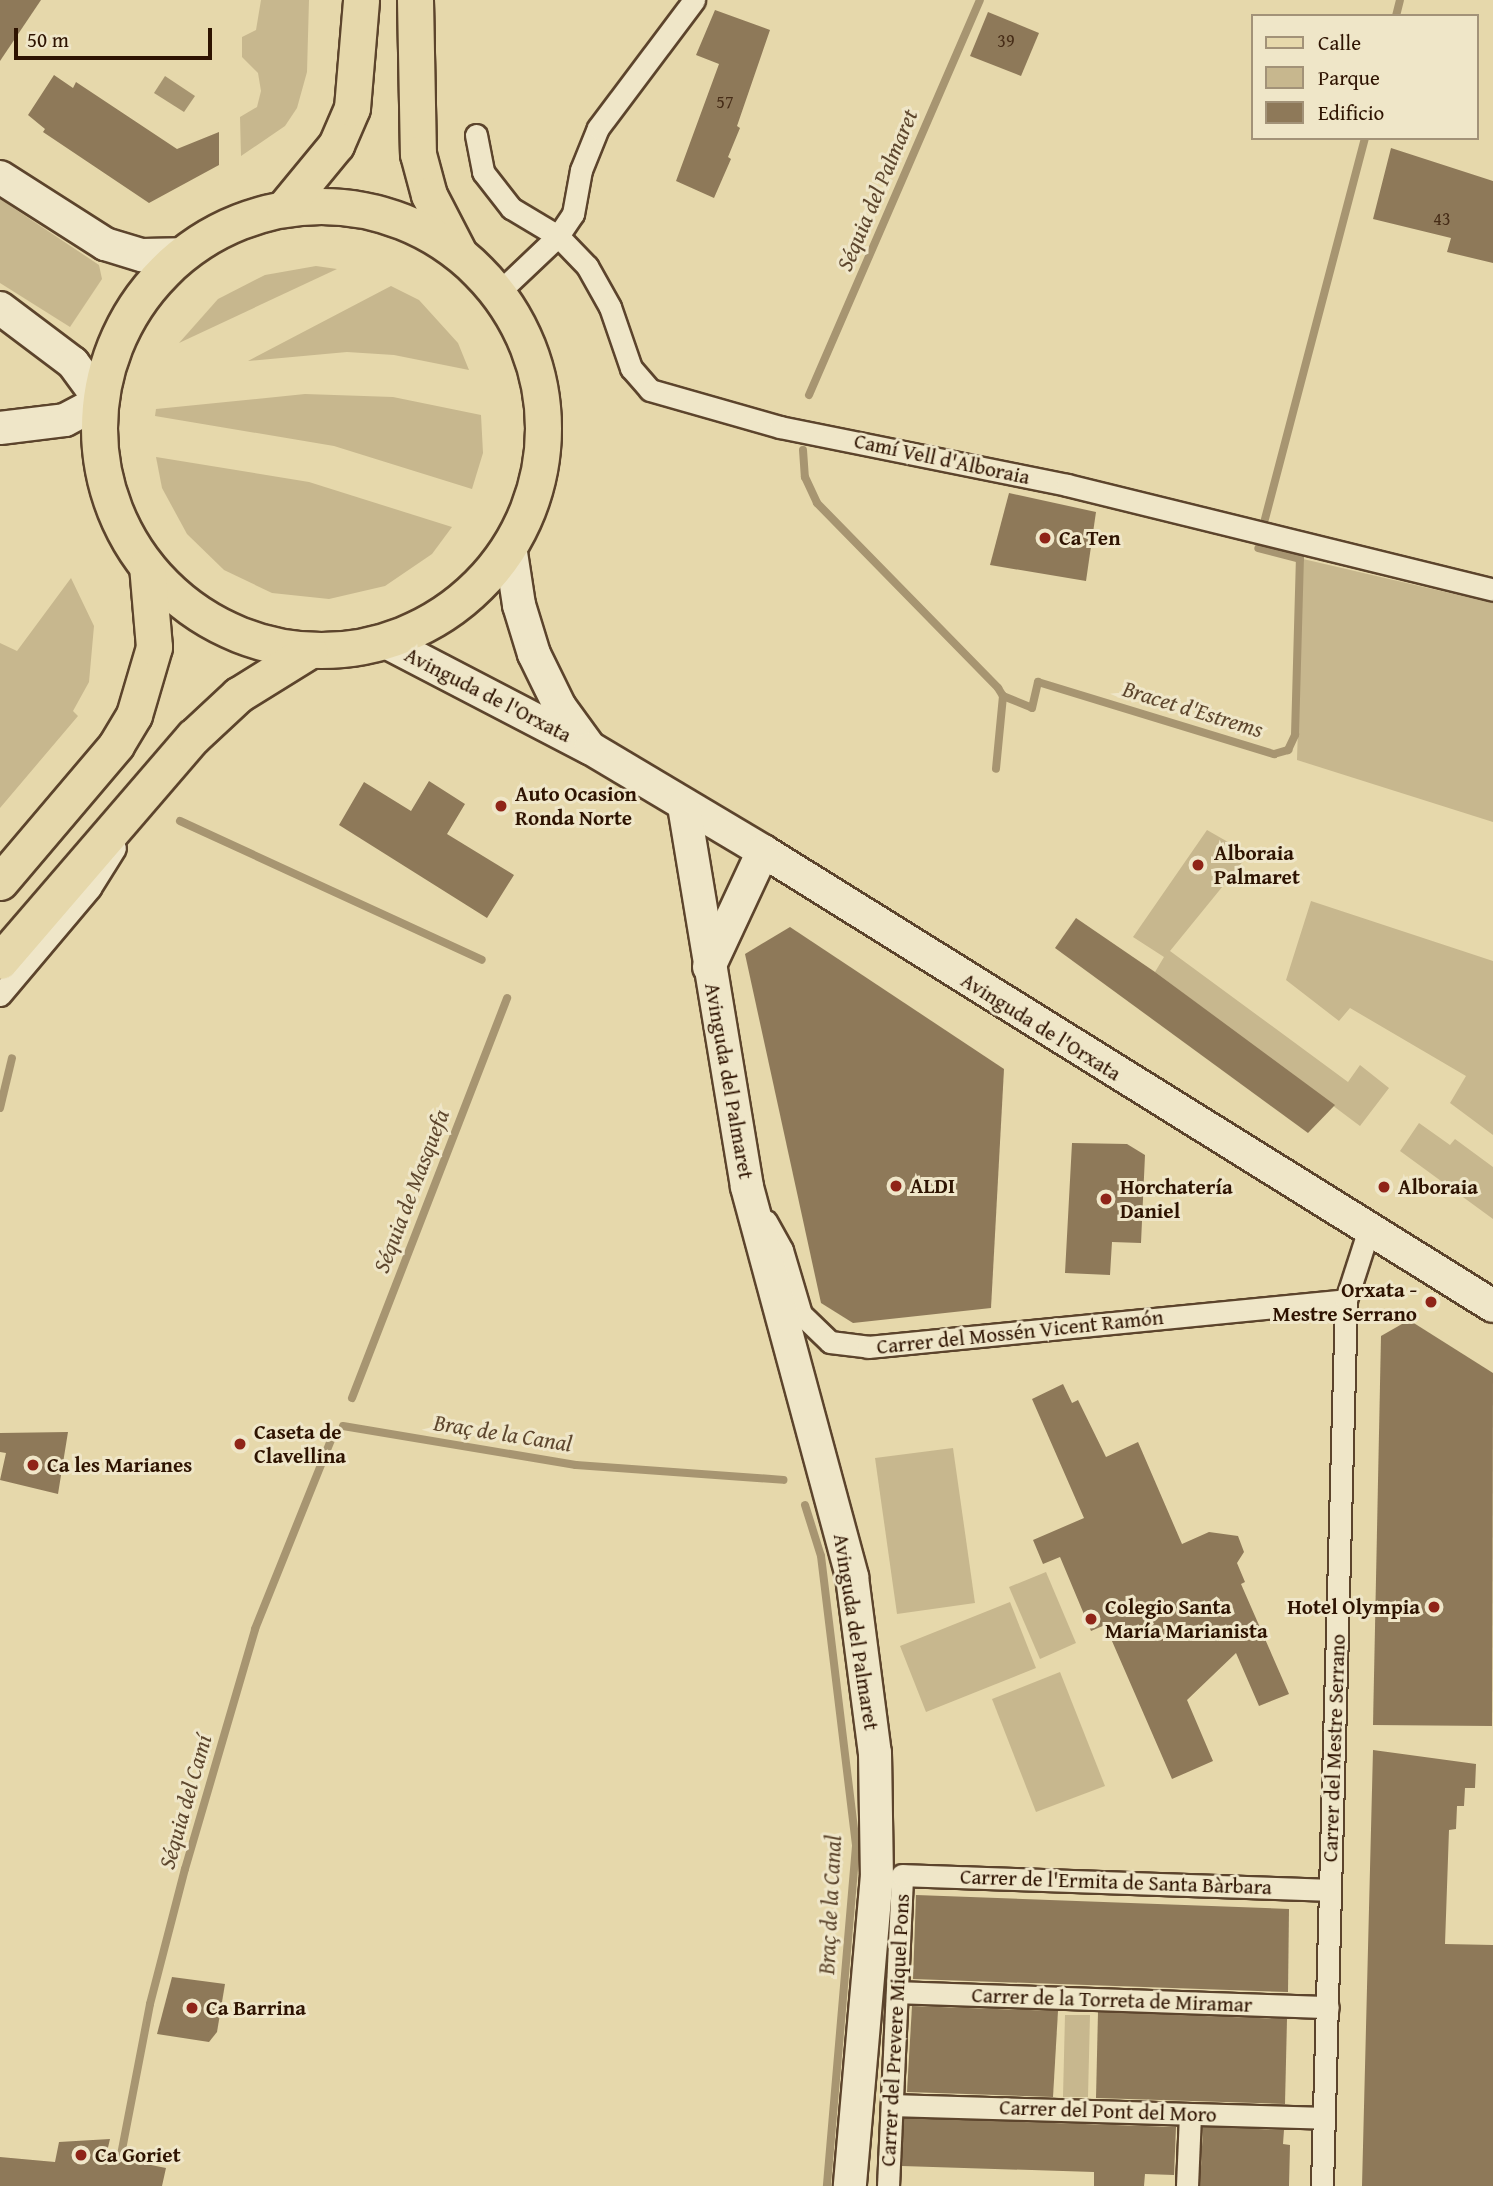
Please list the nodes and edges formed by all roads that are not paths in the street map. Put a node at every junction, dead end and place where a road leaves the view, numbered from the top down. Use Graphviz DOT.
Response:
graph roads {
  1 [pos="361,0"];
  2 [pos="415,0"];
  3 [pos="694,0"];
  4 [pos="476,135"];
  5 [pos="0,177"];
  6 [pos="284,208"];
  7 [pos="558,236"];
  8 [pos="181,254"];
  9 [pos="460,254"];
  10 [pos="498,293"];
  11 [pos="0,308"];
  12 [pos="99,401"];
  13 [pos="0,428"];
  14 [pos="510,546"];
  15 [pos="147,566"];
  16 [pos="1493,590"];
  17 [pos="386,642"];
  18 [pos="309,651"];
  19 [pos="590,748"];
  20 [pos="156,781"];
  21 [pos="684,806"];
  22 [pos="763,851"];
  23 [pos="0,882"];
  24 [pos="0,961"];
  25 [pos="709,967"];
  26 [pos="0,995"];
  27 [pos="747,1187"];
  28 [pos="1369,1229"];
  29 [pos="1346,1300"];
  30 [pos="1493,1306"];
  31 [pos="902,1875"];
  32 [pos="1330,1890"];
  33 [pos="897,1992"];
  34 [pos="1328,2007"];
  35 [pos="892,2105"];
  36 [pos="1190,2113"];
  37 [pos="1324,2118"];
  38 [pos="850,2186"];
  39 [pos="888,2186"];
  40 [pos="1186,2186"];
  41 [pos="1322,2186"];
  1 -- 6 [label="main road"];
  2 -- 9 [label="main road"];
  3 -- 7 [label="street"];
  4 -- 7 [label="street, Camí Vell d'Alboraia"];
  5 -- 8 [label="main road"];
  6 -- 8 [label="main road"];
  6 -- 9 [label="main road"];
  7 -- 10 [label="street"];
  7 -- 16 [label="street, Camí Vell d'Alboraia"];
  8 -- 12 [label="main road"];
  9 -- 10 [label="main road"];
  10 -- 14 [label="main road"];
  11 -- 12 [label="main road"];
  12 -- 13 [label="main road"];
  12 -- 15 [label="main road"];
  14 -- 17 [label="main road"];
  14 -- 19 [label="main road, Avinguda de l'Orxata"];
  15 -- 18 [label="main road"];
  15 -- 23 [label="main road"];
  17 -- 18 [label="main road"];
  17 -- 19 [label="main road, Avinguda de l'Orxata"];
  18 -- 20 [label="main road"];
  19 -- 21 [label="main road, Avinguda de l'Orxata"];
  20 -- 24 [label="main road"];
  20 -- 26 [label="street"];
  21 -- 22 [label="main road, Avinguda de l'Orxata"];
  21 -- 25 [label="main road, Avinguda del Palmaret"];
  22 -- 25 [label="main road, Avinguda del Palmaret"];
  22 -- 28 [label="main road, Avinguda de l'Orxata"];
  25 -- 27 [label="main road, Avinguda del Palmaret"];
  27 -- 29 [label="street, Carrer del Mossén Vicent Ramón"];
  27 -- 38 [label="main road, Avinguda del Palmaret"];
  28 -- 29 [label="street, Carrer del Mestre Serrano"];
  28 -- 30 [label="main road, Avinguda de l'Orxata"];
  29 -- 32 [label="street, Carrer del Mestre Serrano"];
  31 -- 32 [label="street, Carrer de l'Ermita de Santa Bàrbara"];
  31 -- 33 [label="street, Carrer del Prevere Miquel Pons"];
  32 -- 34 [label="street, Carrer del Mestre Serrano"];
  33 -- 34 [label="street, Carrer de la Torreta de Miramar"];
  33 -- 35 [label="street, Carrer del Prevere Miquel Pons"];
  34 -- 37 [label="street, Carrer del Mestre Serrano"];
  35 -- 36 [label="street, Carrer del Pont del Moro"];
  35 -- 39 [label="street, Carrer del Prevere Miquel Pons"];
  36 -- 37 [label="street, Carrer del Pont del Moro"];
  36 -- 40 [label="street"];
  37 -- 41 [label="street, Carrer del Mestre Serrano"];
}
